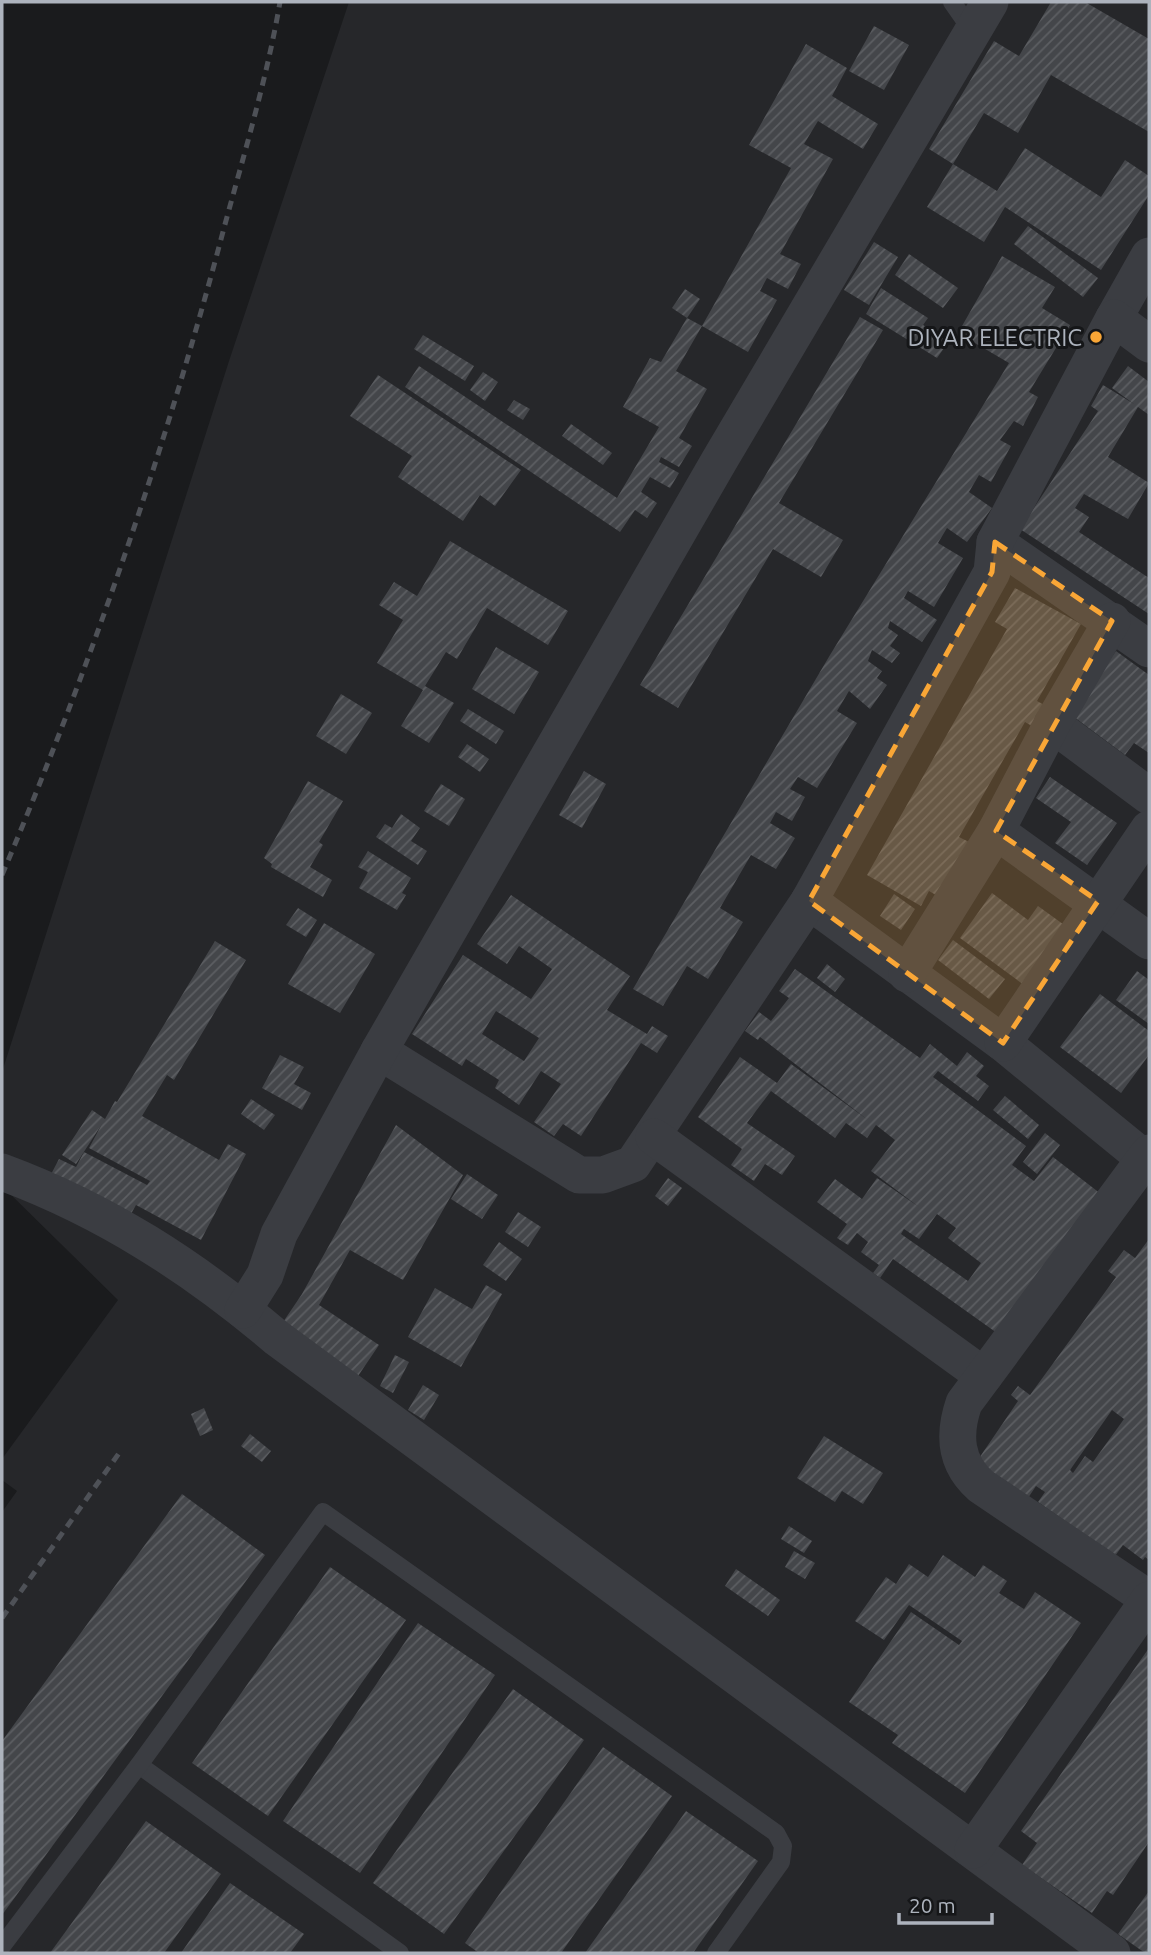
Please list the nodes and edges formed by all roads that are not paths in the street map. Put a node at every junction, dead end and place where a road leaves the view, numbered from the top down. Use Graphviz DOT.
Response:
graph roads {
  1 [pos="952,2"];
  2 [pos="982,17"];
  3 [pos="1149,256"];
  4 [pos="1114,318"];
  5 [pos="1149,344"];
  6 [pos="995,542"];
  7 [pos="1112,621"];
  8 [pos="1149,649"];
  9 [pos="1052,724"];
  10 [pos="1149,796"];
  11 [pos="1149,829"];
  12 [pos="996,831"];
  13 [pos="809,901"];
  14 [pos="1098,901"];
  15 [pos="1149,941"];
  16 [pos="907,974"];
  17 [pos="1003,1043"];
  18 [pos="379,1051"];
  19 [pos="653,1137"];
  20 [pos="1147,1156"];
  21 [pos="2,1172"];
  22 [pos="243,1310"];
  23 [pos="984,1376"];
  24 [pos="1149,1599"];
  25 [pos="139,1765"];
  26 [pos="973,1850"];
  27 [pos="2,1946"];
  28 [pos="400,1953"];
  29 [pos="716,1953"];
  30 [pos="1112,1953"];
  1 -- 2 [label="lane"];
  2 -- 18 [label="street"];
  3 -- 4 [label="street"];
  4 -- 5 [label="street"];
  4 -- 6 [label="street"];
  6 -- 7 [label="street"];
  6 -- 13 [label="street"];
  7 -- 8 [label="street"];
  7 -- 9 [label="street"];
  9 -- 10 [label="street"];
  9 -- 12 [label="street"];
  11 -- 14 [label="street"];
  12 -- 14 [label="street"];
  12 -- 16 [label="street"];
  13 -- 16 [label="street"];
  13 -- 19 [label="street"];
  14 -- 15 [label="street"];
  14 -- 17 [label="street"];
  16 -- 17 [label="street"];
  17 -- 20 [label="street"];
  18 -- 19 [label="street"];
  18 -- 22 [label="street"];
  19 -- 23 [label="street"];
  20 -- 23 [label="street"];
  21 -- 22 [label="street"];
  22 -- 26 [label="street"];
  23 -- 24 [label="street"];
  24 -- 26 [label="street"];
  25 -- 27 [label="lane"];
  25 -- 28 [label="lane"];
  25 -- 29 [label="lane"];
  26 -- 30 [label="street"];
}
